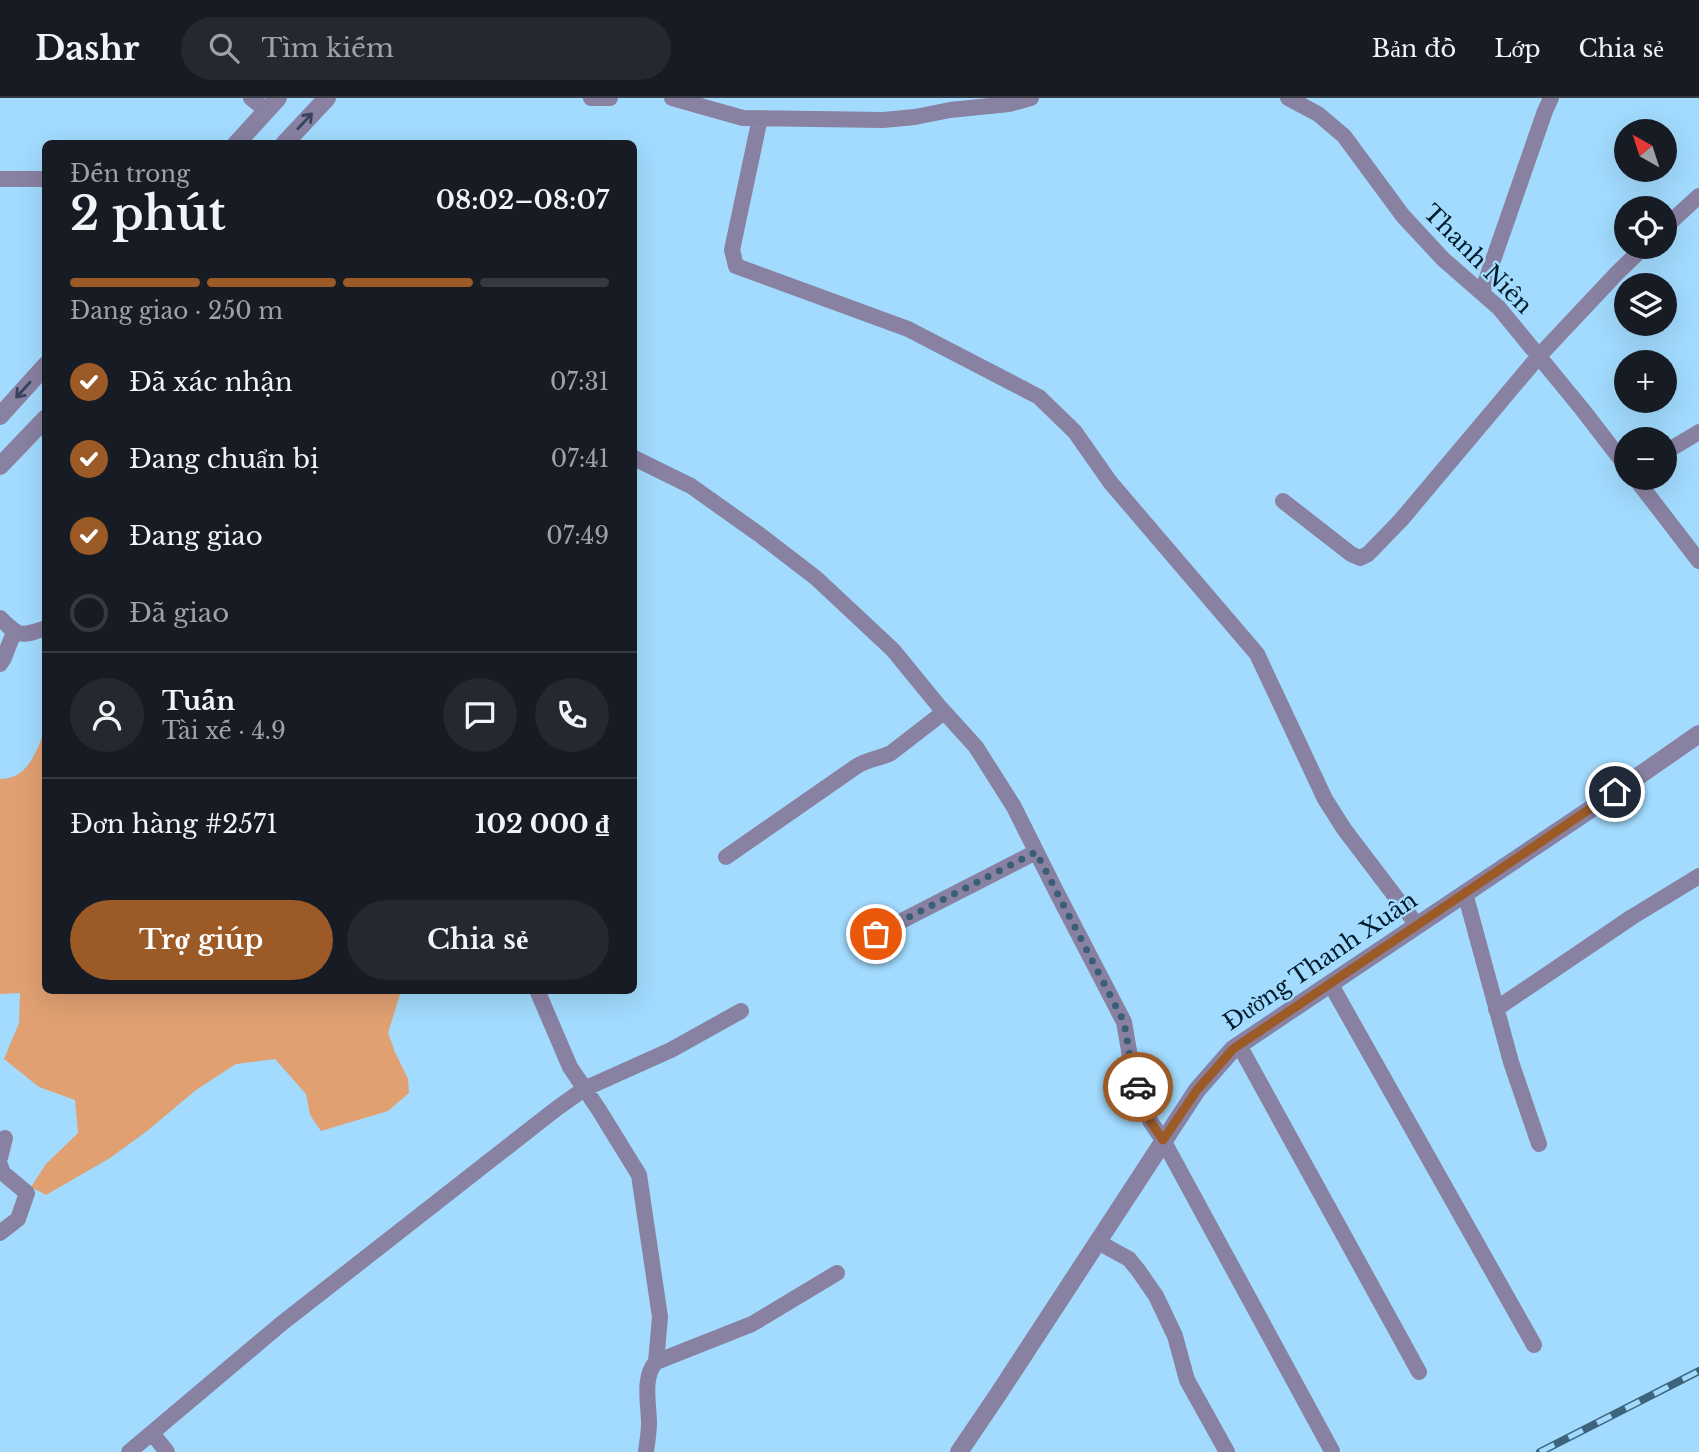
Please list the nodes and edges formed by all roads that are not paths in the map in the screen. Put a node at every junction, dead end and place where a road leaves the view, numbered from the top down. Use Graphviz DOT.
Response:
graph roads {
  1 [pos="251,98"];
  2 [pos="327,98"];
  3 [pos="591,98"];
  4 [pos="610,98"];
  5 [pos="672,98"];
  6 [pos="1031,98"];
  7 [pos="1288,98"];
  8 [pos="1551,98"];
  9 [pos="272,104"];
  10 [pos="760,118"];
  11 [pos="240,140"];
  12 [pos="288,140"];
  13 [pos="0,179"];
  14 [pos="42,179"];
  15 [pos="1699,195"];
  16 [pos="1677,216"];
  17 [pos="1632,259"];
  18 [pos="1482,292"];
  19 [pos="1539,356"];
  20 [pos="42,369"];
  21 [pos="0,416"];
  22 [pos="42,422"];
  23 [pos="1699,432"];
  24 [pos="1677,445"];
  25 [pos="1614,451"];
  26 [pos="637,459"];
  27 [pos="0,466"];
  28 [pos="1644,490"];
  29 [pos="1283,501"];
  30 [pos="1699,561"];
  31 [pos="0,618"];
  32 [pos="42,629"];
  33 [pos="14,632"];
  34 [pos="0,664"];
  35 [pos="944,712"];
  36 [pos="1699,734"];
  37 [pos="1036,852"];
  38 [pos="726,857"];
  39 [pos="1699,876"];
  40 [pos="1465,893"];
  41 [pos="1417,925"];
  42 [pos="876,934"];
  43 [pos="1330,983"];
  44 [pos="539,994"];
  45 [pos="1496,1009"];
  46 [pos="741,1012"];
  47 [pos="1239,1045"];
  48 [pos="584,1089"];
  49 [pos="5,1138"];
  50 [pos="1163,1140"];
  51 [pos="1539,1144"];
  52 [pos="0,1158"];
  53 [pos="0,1165"];
  54 [pos="0,1233"];
  55 [pos="1098,1241"];
  56 [pos="837,1273"];
  57 [pos="1534,1345"];
  58 [pos="656,1362"];
  59 [pos="1419,1372"];
  60 [pos="152,1433"];
  61 [pos="1332,1451"];
  62 [pos="129,1452"];
  63 [pos="167,1452"];
  64 [pos="646,1452"];
  65 [pos="959,1452"];
  66 [pos="1227,1452"];
  1 -- 9 [label="street"];
  12 -- 2 [label="street, one-way"];
  3 -- 4 [label="street"];
  5 -- 10 [label="street"];
  6 -- 10 [label="street"];
  7 -- 18 [label="street, Thanh Niên"];
  8 -- 18 [label="street"];
  9 -- 11 [label="street"];
  10 -- 41 [label="street"];
  13 -- 14 [label="street"];
  15 -- 16 [label="street"];
  17 -- 19 [label="street"];
  18 -- 19 [label="street, Thanh Niên"];
  19 -- 25 [label="street, Thanh Niên"];
  19 -- 29 [label="street"];
  20 -- 21 [label="street, one-way"];
  22 -- 27 [label="street"];
  23 -- 24 [label="street"];
  26 -- 35 [label="street"];
  28 -- 30 [label="street"];
  31 -- 33 [label="street"];
  32 -- 33 [label="street"];
  33 -- 34 [label="street"];
  35 -- 37 [label="street"];
  35 -- 38 [label="street"];
  36 -- 40 [label="street, Đường Thanh Xuân"];
  37 -- 42 [label="street"];
  37 -- 50 [label="street"];
  39 -- 45 [label="street"];
  40 -- 41 [label="street, Đường Thanh Xuân"];
  40 -- 45 [label="street"];
  41 -- 43 [label="street, Đường Thanh Xuân"];
  43 -- 47 [label="street, Đường Thanh Xuân"];
  43 -- 57 [label="street"];
  44 -- 48 [label="street"];
  45 -- 51 [label="street"];
  46 -- 48 [label="street"];
  47 -- 50 [label="street, Đường Thanh Xuân"];
  47 -- 59 [label="street"];
  48 -- 58 [label="street"];
  48 -- 60 [label="street"];
  49 -- 52 [label="street"];
  50 -- 55 [label="street, Đường Thanh Xuân"];
  50 -- 61 [label="street"];
  53 -- 54 [label="street"];
  55 -- 65 [label="street, Đường Thanh Xuân"];
  55 -- 66 [label="street"];
  56 -- 58 [label="street"];
  58 -- 64 [label="street"];
  60 -- 62 [label="street"];
  60 -- 63 [label="street"];
}
